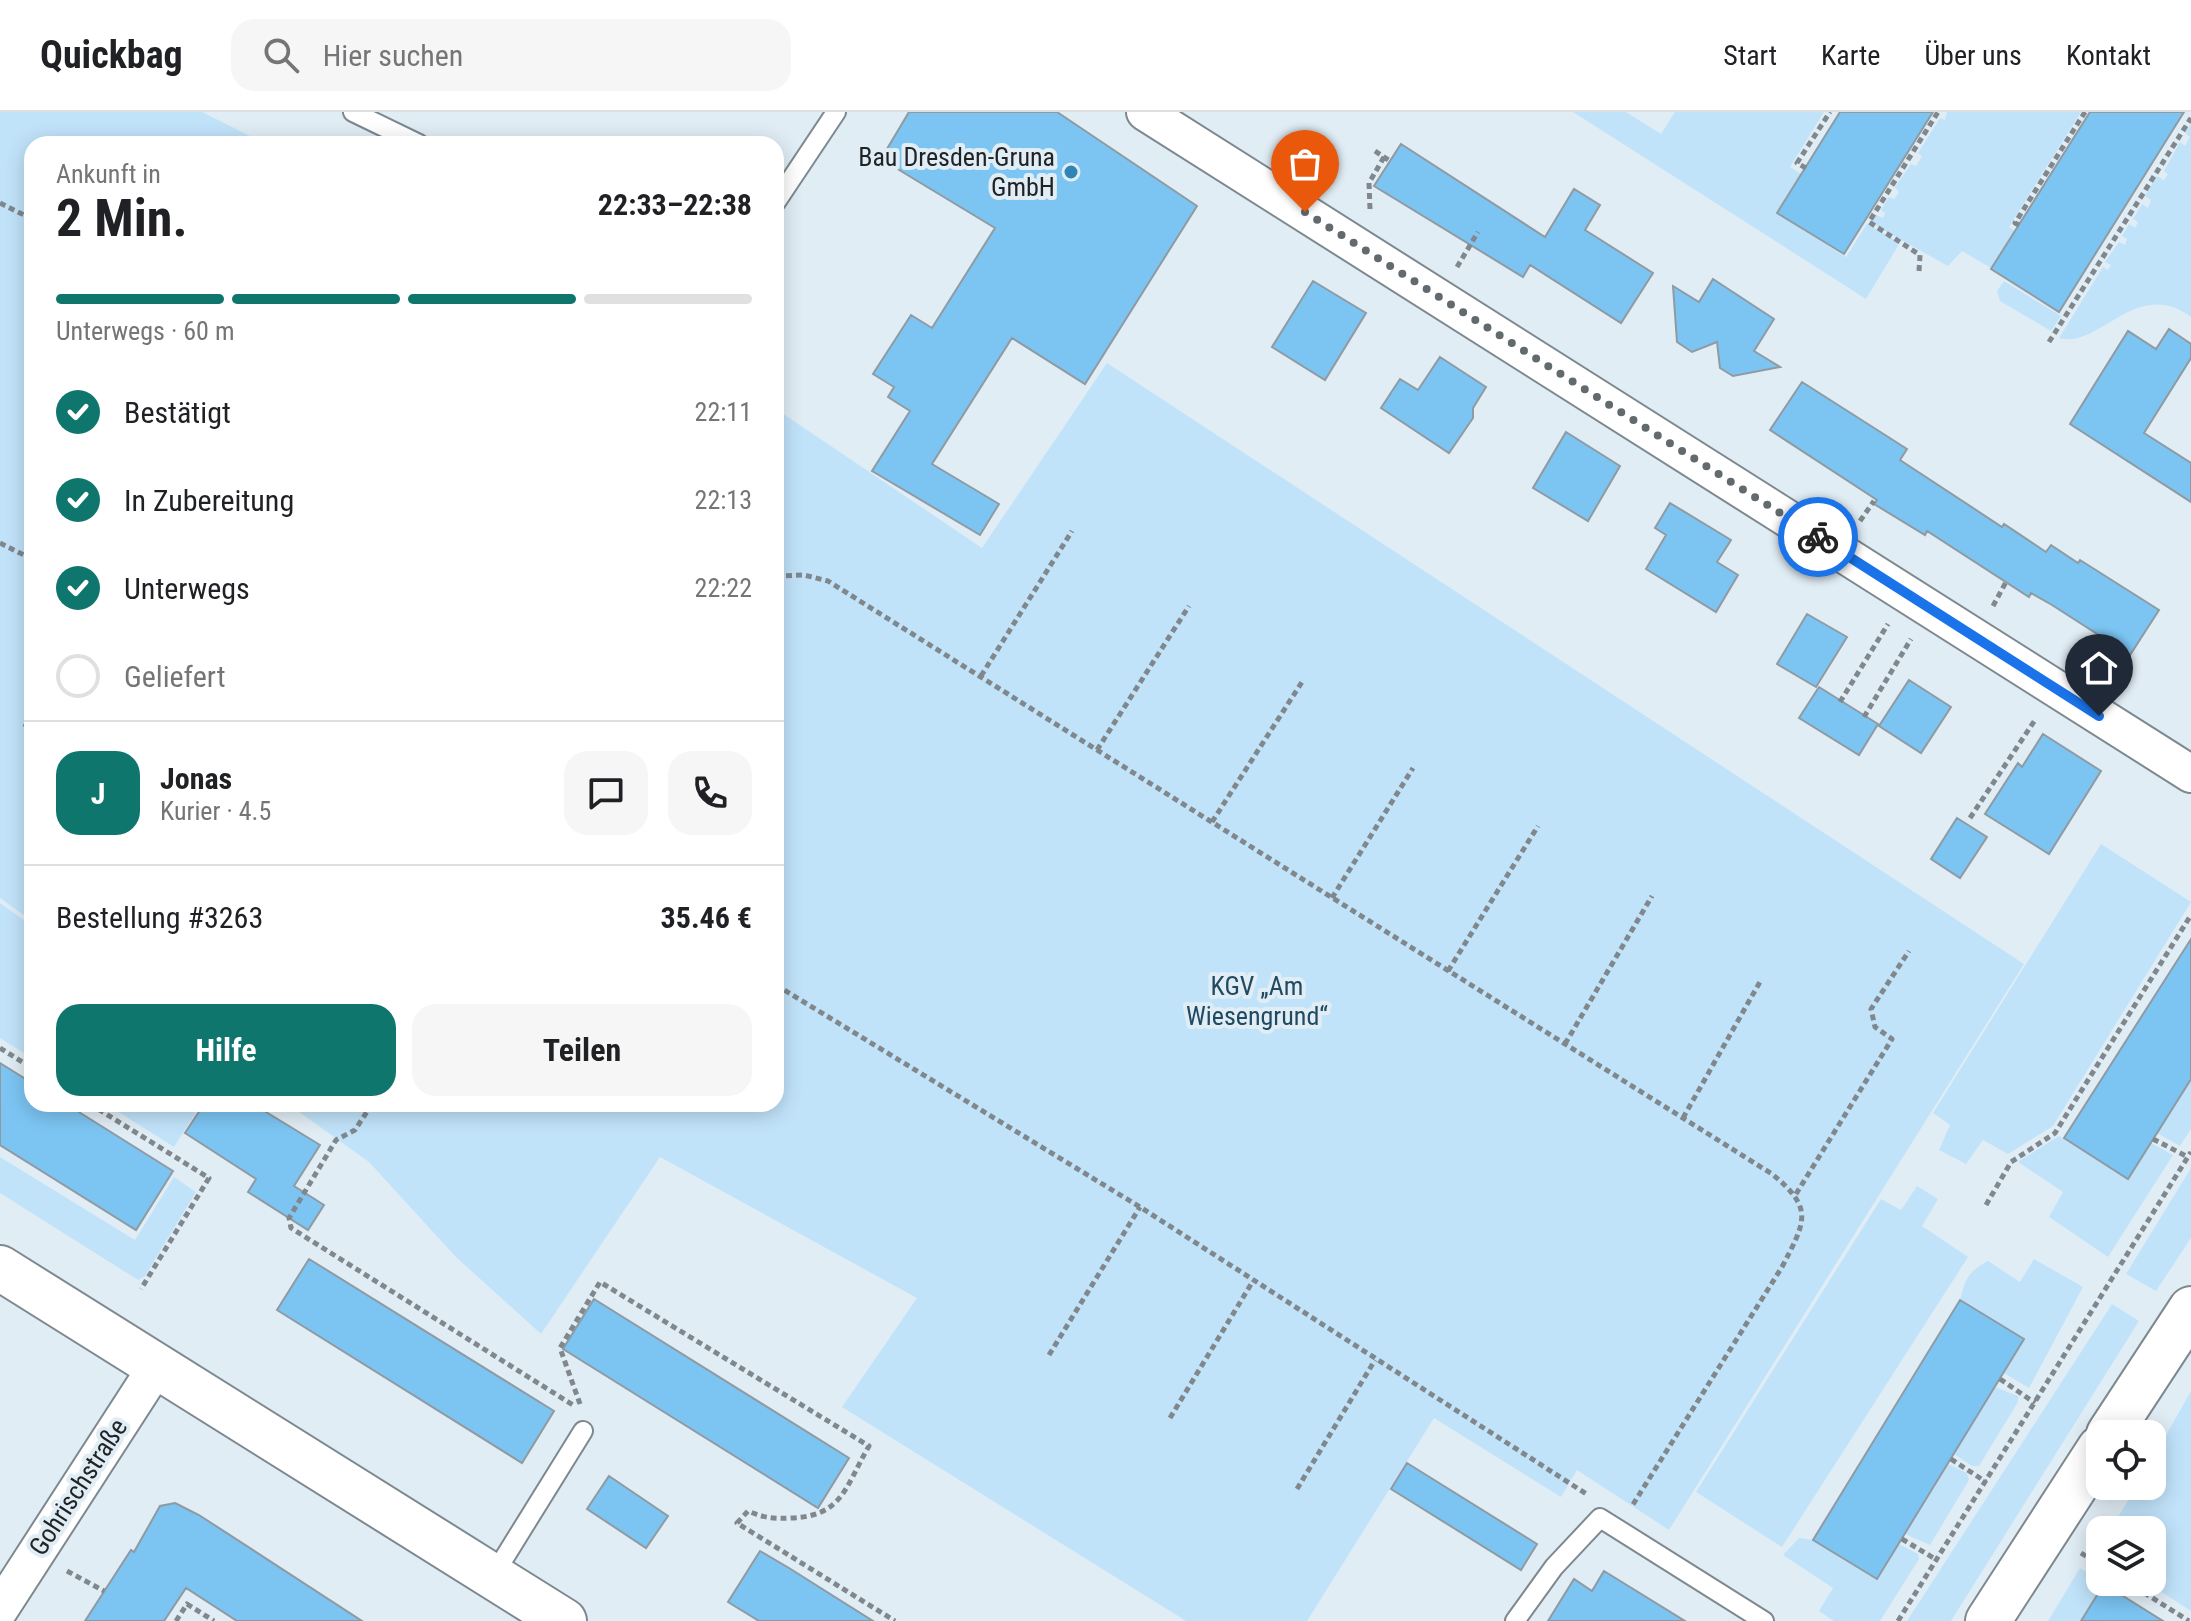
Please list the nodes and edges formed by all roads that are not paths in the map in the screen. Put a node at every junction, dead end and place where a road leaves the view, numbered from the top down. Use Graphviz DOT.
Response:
graph roads {
  1 [pos="353,112"];
  2 [pos="836,112"];
  3 [pos="1145,112"];
  4 [pos="402,136"];
  5 [pos="784,190"];
  6 [pos="2191,774"];
  7 [pos="0,1268"];
  8 [pos="2191,1309"];
  9 [pos="157,1366"];
  10 [pos="2118,1420"];
  11 [pos="583,1431"];
  12 [pos="2086,1470"];
  13 [pos="493,1576"];
  14 [pos="0,1609"];
  15 [pos="557,1619"];
  16 [pos="1515,1621"];
  17 [pos="1764,1621"];
  18 [pos="1988,1621"];
  1 -- 4 [label="lane"];
  2 -- 5 [label="lane"];
  3 -- 6 [label="street"];
  7 -- 9 [label="main road"];
  8 -- 10 [label="main road"];
  9 -- 13 [label="main road"];
  9 -- 14 [label="street, Gohrischstraße"];
  11 -- 13 [label="lane"];
  12 -- 18 [label="main road"];
  13 -- 15 [label="main road"];
  16 -- 17 [label="lane"];
}
